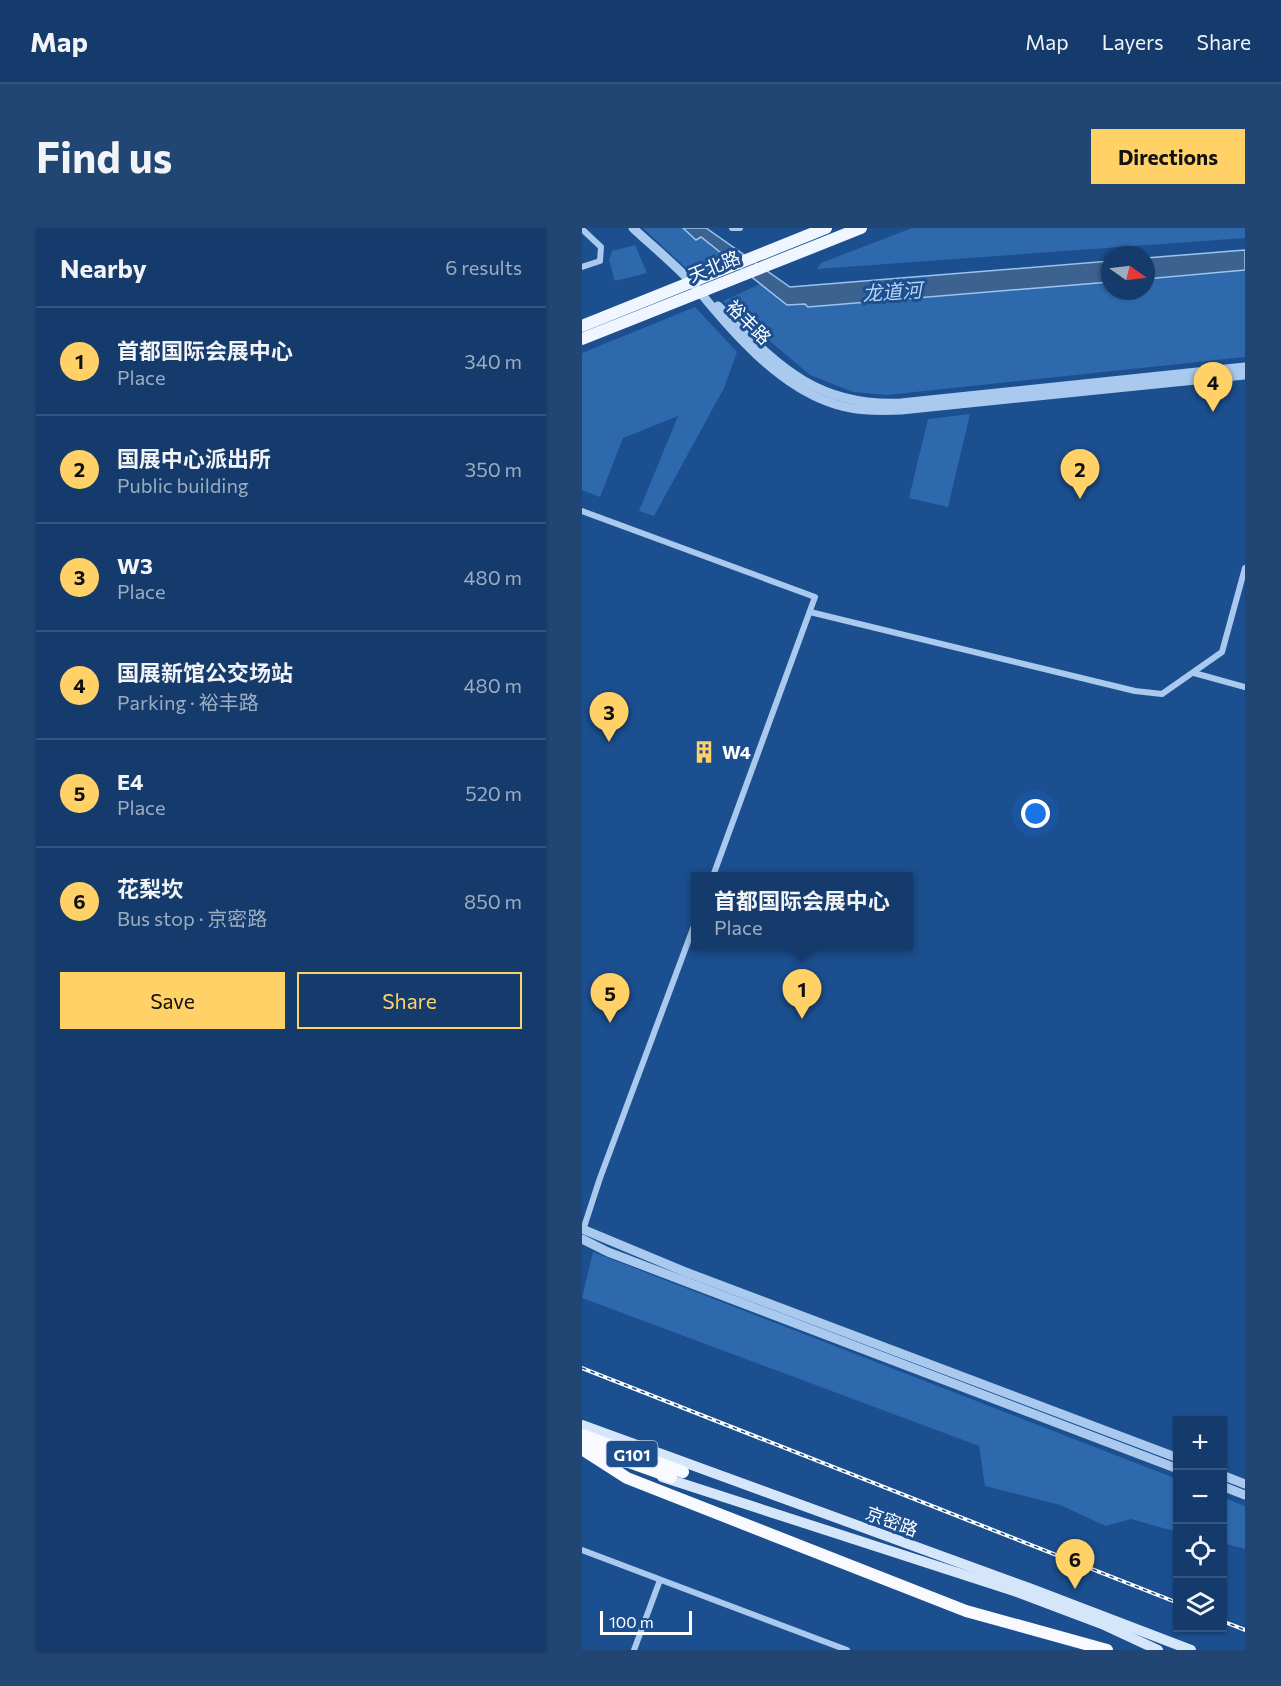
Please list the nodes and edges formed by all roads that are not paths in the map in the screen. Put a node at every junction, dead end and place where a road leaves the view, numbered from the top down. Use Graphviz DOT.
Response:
graph roads {
  1 [pos="633,228"];
  2 [pos="732,228"];
  3 [pos="740,228"];
  4 [pos="826,228"];
  5 [pos="861,228"];
  6 [pos="582,229"];
  7 [pos="582,267"];
  8 [pos="733,271"];
  9 [pos="695,287"];
  10 [pos="582,326"];
  11 [pos="582,339"];
  12 [pos="1245,367"];
  13 [pos="1245,375"];
  14 [pos="582,511"];
  15 [pos="1245,568"];
  16 [pos="810,612"];
  17 [pos="1194,673"];
  18 [pos="1245,687"];
  19 [pos="714,872"];
  20 [pos="691,936"];
  21 [pos="582,1233"];
  22 [pos="582,1425"];
  23 [pos="582,1435"];
  24 [pos="582,1448"];
  25 [pos="1173,1456"];
  26 [pos="1173,1467"];
  27 [pos="1227,1477"];
  28 [pos="1245,1484"];
  29 [pos="1227,1488"];
  30 [pos="1245,1495"];
  31 [pos="582,1550"];
  32 [pos="660,1580"];
  33 [pos="634,1650"];
  34 [pos="847,1650"];
  35 [pos="1107,1650"];
  36 [pos="1158,1650"];
  37 [pos="1191,1650"];
  1 -- 9 [label="street"];
  2 -- 3 [label="street"];
  4 -- 8 [label="main road, 天北路"];
  5 -- 8 [label="main road, 天北路"];
  6 -- 7 [label="street"];
  8 -- 9 [label="main road, 天北路"];
  9 -- 10 [label="main road, 天北路"];
  9 -- 11 [label="main road, 天北路"];
  9 -- 12 [label="street, 裕丰路"];
  9 -- 13 [label="street, 裕丰路"];
  14 -- 16 [label="street"];
  15 -- 17 [label="street"];
  16 -- 17 [label="street"];
  16 -- 19 [label="street"];
  17 -- 18 [label="street"];
  20 -- 21 [label="street"];
  21 -- 25 [label="street"];
  21 -- 26 [label="street"];
  22 -- 37 [label="main road, 京密路 / G101"];
  23 -- 24 [label="highway, G101"];
  24 -- 35 [label="highway, bridge"];
  24 -- 36 [label="main road, 京密路 / G101"];
  27 -- 28 [label="street"];
  29 -- 30 [label="street"];
  31 -- 32 [label="street"];
  32 -- 33 [label="street"];
  32 -- 34 [label="street"];
}
